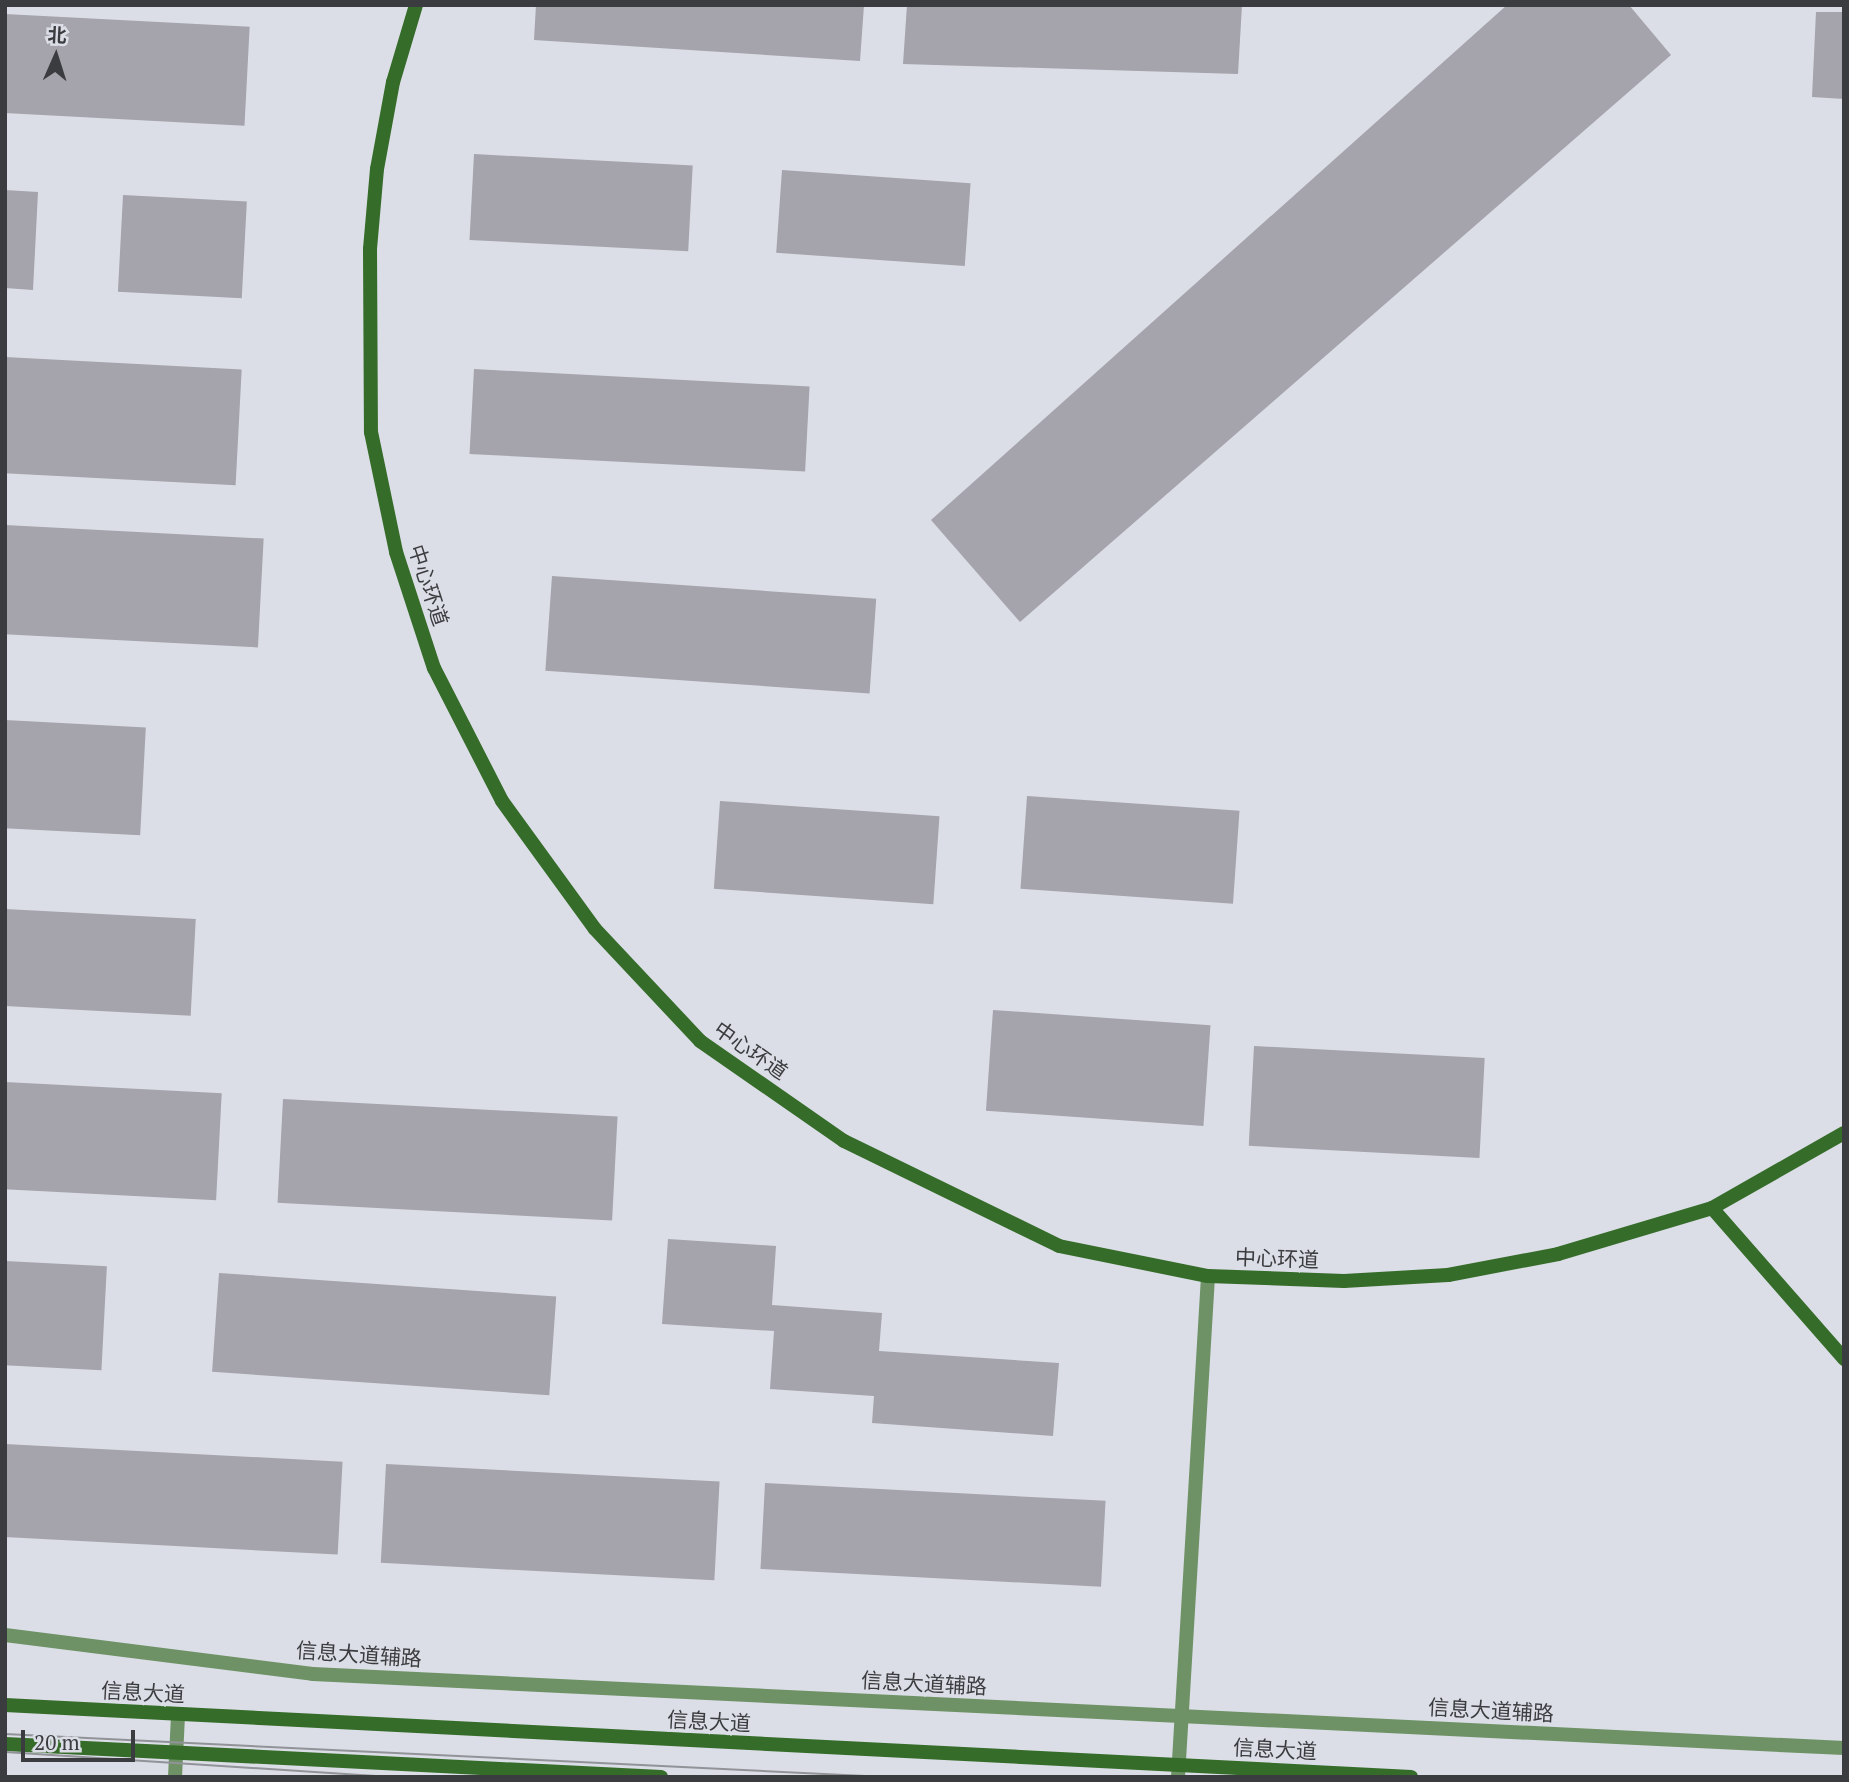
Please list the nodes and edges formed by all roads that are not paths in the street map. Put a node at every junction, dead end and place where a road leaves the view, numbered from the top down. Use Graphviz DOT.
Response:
graph roads {
  1 [pos="416,5"];
  2 [pos="1844,1133"];
  3 [pos="1712,1208"];
  4 [pos="1208,1276"];
  5 [pos="1844,1359"];
  6 [pos="5,1635"];
  7 [pos="5,1705"];
  8 [pos="178,1714"];
  9 [pos="1182,1717"];
  10 [pos="5,1744"];
  11 [pos="1844,1748"];
  12 [pos="177,1752"];
  13 [pos="1179,1771"];
  14 [pos="176,1777"];
  15 [pos="661,1777"];
  16 [pos="1411,1777"];
  1 -- 4 [label="street, 中心环道"];
  2 -- 3 [label="street, 中心环道"];
  3 -- 4 [label="street, 中心环道"];
  3 -- 5 [label="street"];
  4 -- 9 [label="street"];
  6 -- 9 [label="street, 信息大道辅路"];
  7 -- 8 [label="street, 信息大道"];
  8 -- 12 [label="street"];
  8 -- 13 [label="street, 信息大道"];
  9 -- 11 [label="street, 信息大道辅路"];
  9 -- 13 [label="street"];
  10 -- 12 [label="street"];
  12 -- 14 [label="street"];
  12 -- 15 [label="street"];
  13 -- 16 [label="street, 信息大道"];
}
